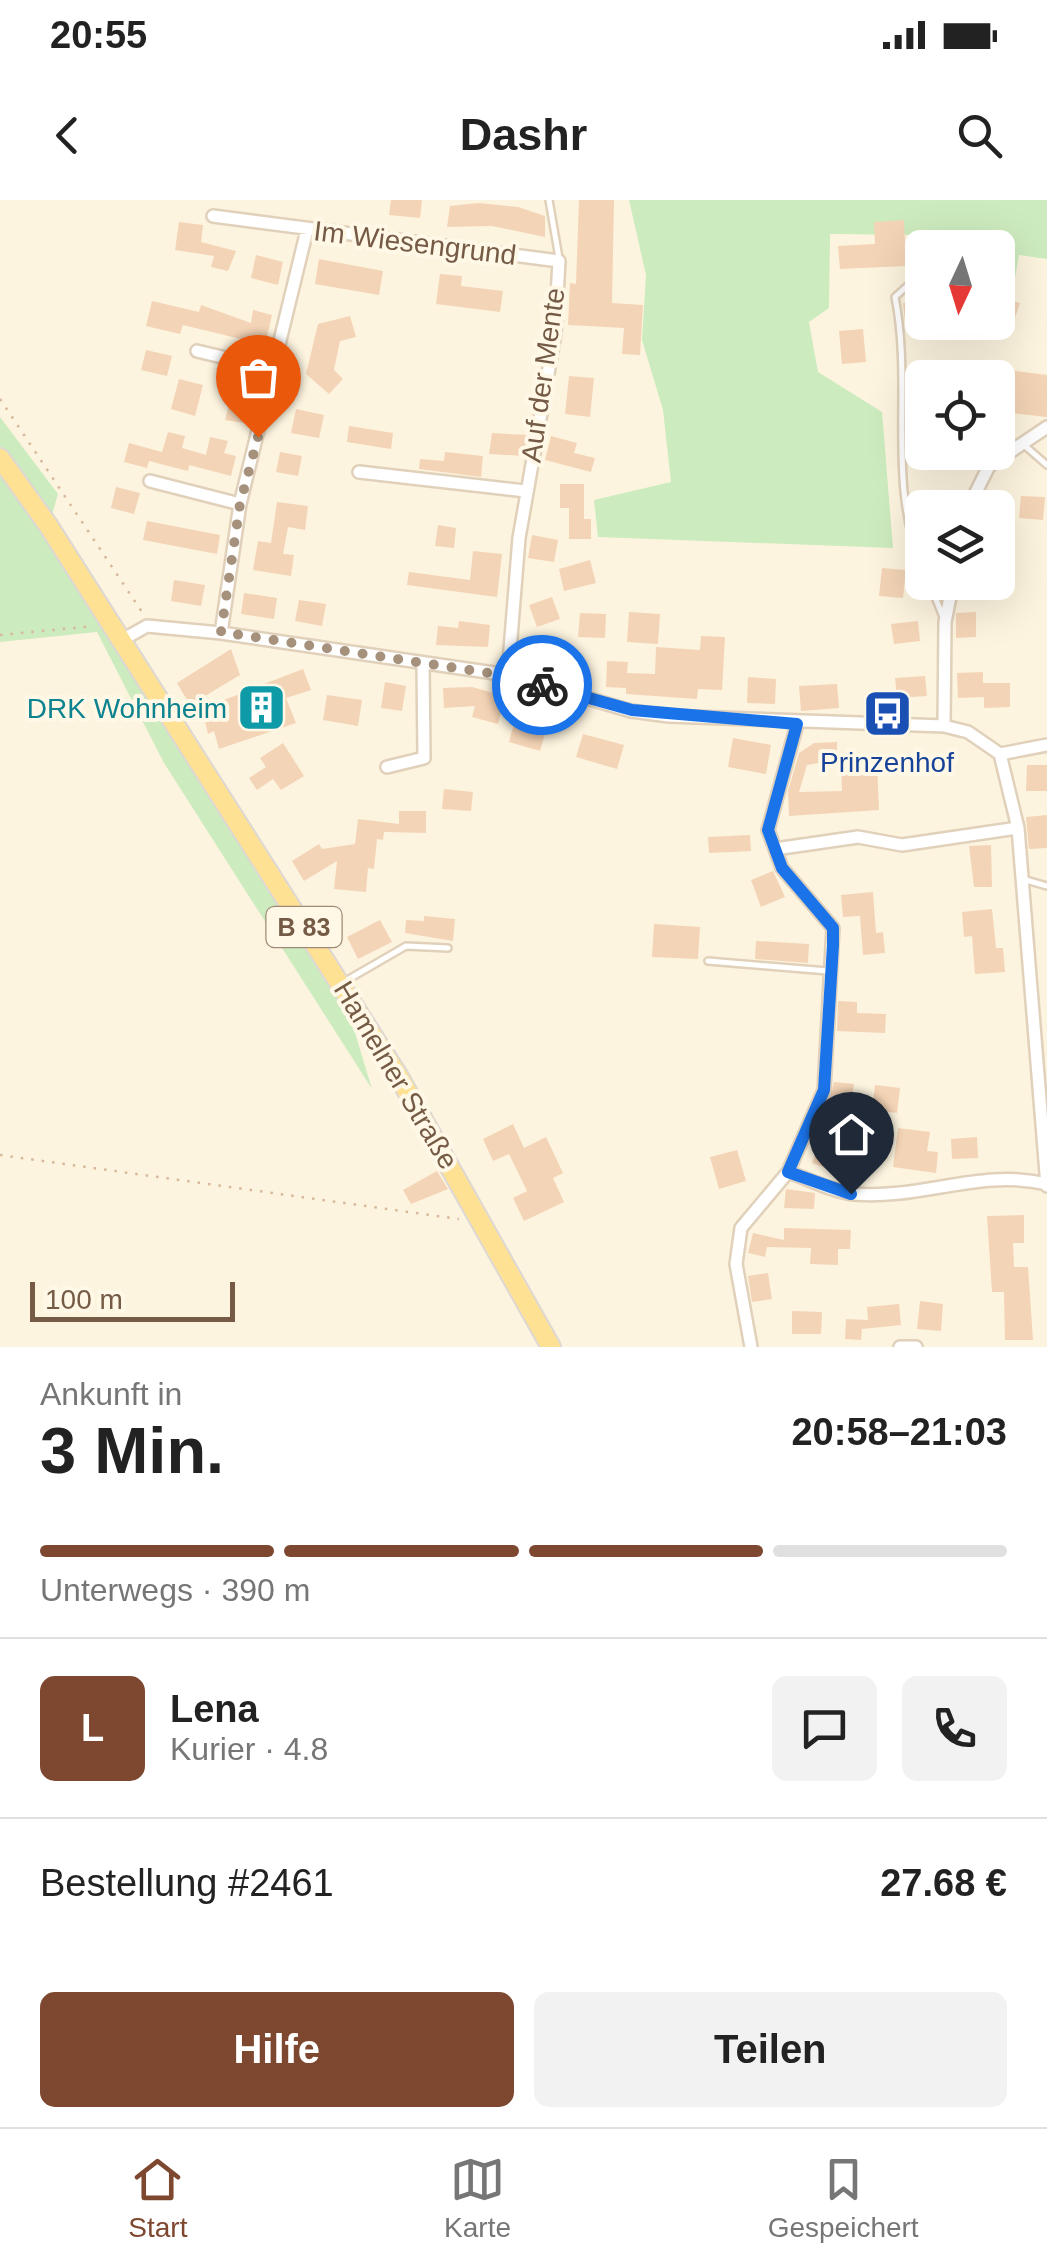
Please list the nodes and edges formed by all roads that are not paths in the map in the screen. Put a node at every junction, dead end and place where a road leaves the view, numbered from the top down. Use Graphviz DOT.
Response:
graph roads {
  1 [pos="548,200"];
  2 [pos="213,216"];
  3 [pos="307,230"];
  4 [pos="558,262"];
  5 [pos="905,289"];
  6 [pos="197,351"];
  7 [pos="276,370"];
  8 [pos="1047,427"];
  9 [pos="1024,445"];
  10 [pos="0,458"];
  11 [pos="1047,465"];
  12 [pos="359,472"];
  13 [pos="7,474"];
  14 [pos="150,481"];
  15 [pos="977,490"];
  16 [pos="525,491"];
  17 [pos="905,501"];
  18 [pos="240,504"];
  19 [pos="936,600"];
  20 [pos="949,600"];
  21 [pos="945,622"];
  22 [pos="221,632"];
  23 [pos="115,633"];
  24 [pos="423,664"];
  25 [pos="508,676"];
  26 [pos="797,724"];
  27 [pos="944,726"];
  28 [pos="1047,745"];
  29 [pos="1000,754"];
  30 [pos="386,766"];
  31 [pos="1018,828"];
  32 [pos="775,850"];
  33 [pos="1021,879"];
  34 [pos="1047,886"];
  35 [pos="448,948"];
  36 [pos="708,961"];
  37 [pos="830,971"];
  38 [pos="340,984"];
  39 [pos="788,1172"];
  40 [pos="1047,1185"];
  41 [pos="550,1347"];
  42 [pos="751,1347"];
  43 [pos="900,1347"];
  44 [pos="916,1347"];
  1 -- 4 [label="lane, Auf der Mente"];
  2 -- 3 [label="street, Im Wiesengrund"];
  3 -- 4 [label="street, Im Wiesengrund"];
  3 -- 7 [label="street"];
  4 -- 16 [label="street, Auf der Mente"];
  5 -- 17 [label="lane"];
  6 -- 7 [label="street"];
  7 -- 18 [label="street"];
  8 -- 9 [label="street"];
  9 -- 11 [label="lane"];
  9 -- 15 [label="street"];
  10 -- 13 [label="main road, Hamelner Straße / B 83"];
  12 -- 16 [label="street, Auf der Mente"];
  13 -- 23 [label="main road, Hamelner Straße / B 83"];
  14 -- 18 [label="street"];
  16 -- 25 [label="street, Auf der Mente"];
  18 -- 22 [label="street"];
  19 -- 21 [label="lane"];
  20 -- 21 [label="street"];
  21 -- 27 [label="street"];
  22 -- 23 [label="street"];
  22 -- 24 [label="street"];
  23 -- 38 [label="main road, Hamelner Straße / B 83"];
  24 -- 25 [label="street"];
  24 -- 30 [label="street"];
  25 -- 26 [label="street"];
  26 -- 27 [label="street"];
  26 -- 32 [label="street"];
  27 -- 29 [label="street"];
  28 -- 29 [label="street"];
  29 -- 31 [label="street"];
  31 -- 32 [label="street"];
  31 -- 33 [label="street"];
  32 -- 37 [label="street"];
  33 -- 34 [label="lane"];
  33 -- 40 [label="street"];
  35 -- 38 [label="lane"];
  36 -- 37 [label="lane"];
  37 -- 39 [label="street"];
  38 -- 41 [label="main road, Hamelner Straße / B 83"];
  39 -- 40 [label="street"];
  39 -- 42 [label="street"];
  43 -- 44 [label="street"];
}
